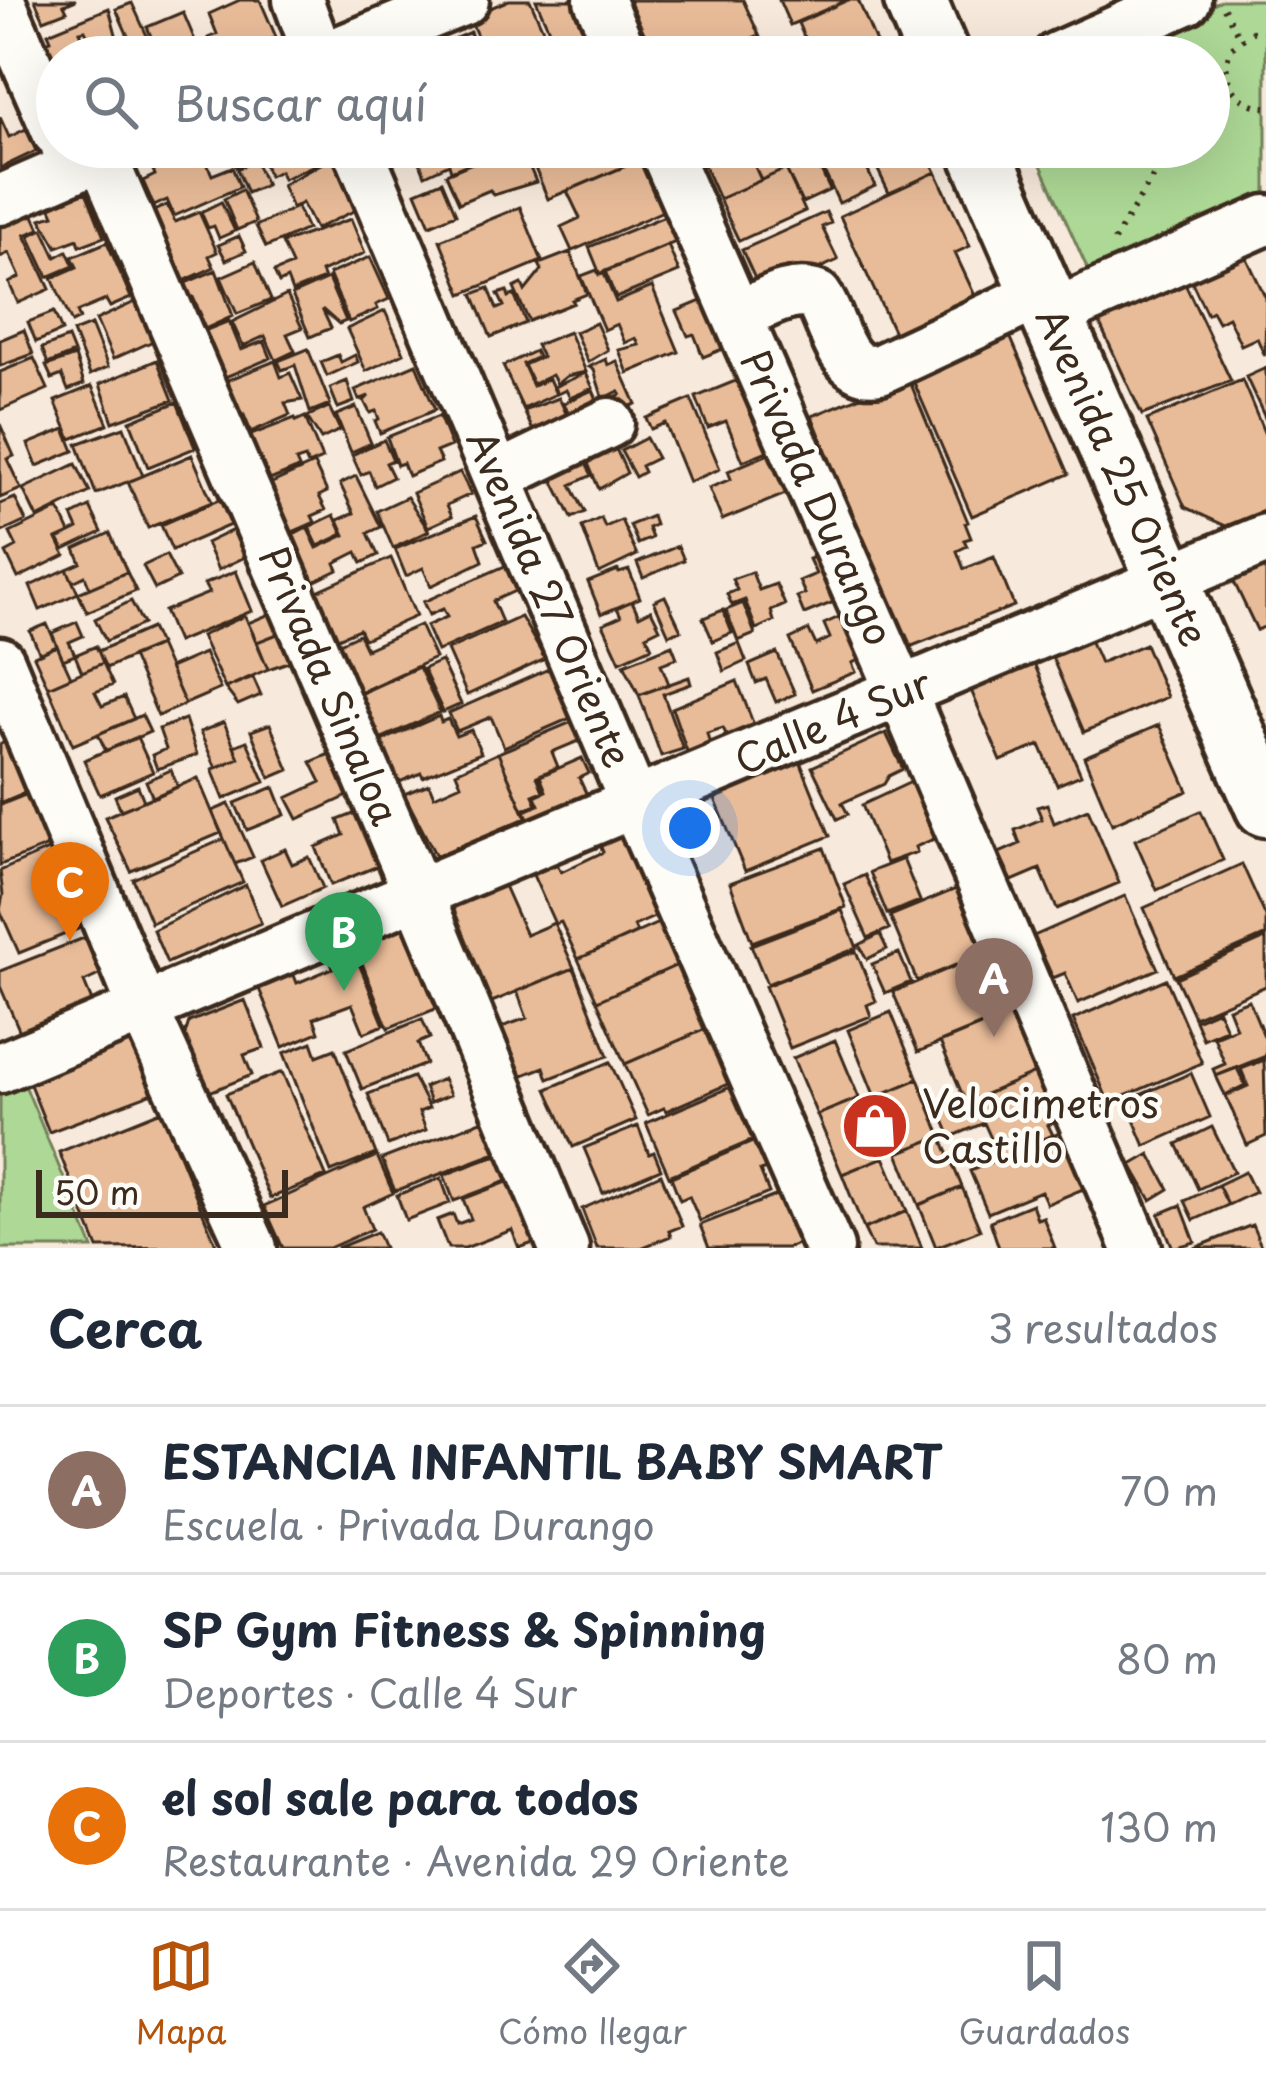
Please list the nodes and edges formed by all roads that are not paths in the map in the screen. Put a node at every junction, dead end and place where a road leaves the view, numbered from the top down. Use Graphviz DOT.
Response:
graph roads {
  1 [pos="298,0"];
  2 [pos="464,0"];
  3 [pos="599,0"];
  4 [pos="915,0"];
  5 [pos="1186,0"];
  6 [pos="0,1"];
  7 [pos="313,36"];
  8 [pos="374,36"];
  9 [pos="615,36"];
  10 [pos="930,36"];
  11 [pos="1105,36"];
  12 [pos="36,64"];
  13 [pos="51,168"];
  14 [pos="105,168"];
  15 [pos="366,168"];
  16 [pos="672,168"];
  17 [pos="988,168"];
  18 [pos="0,200"];
  19 [pos="1266,220"];
  20 [pos="1047,304"];
  21 [pos="737,316"];
  22 [pos="609,424"];
  23 [pos="497,477"];
  24 [pos="1266,539"];
  25 [pos="1167,582"];
  26 [pos="0,662"];
  27 [pos="902,693"];
  28 [pos="635,804"];
  29 [pos="1266,806"];
  30 [pos="417,890"];
  31 [pos="142,1008"];
  32 [pos="0,1067"];
  33 [pos="252,1248"];
  34 [pos="564,1248"];
  35 [pos="829,1248"];
  36 [pos="1137,1248"];
  1 -- 7 [label="street"];
  2 -- 8 [label="street"];
  3 -- 9 [label="street"];
  4 -- 10 [label="main road"];
  5 -- 11 [label="street"];
  6 -- 12 [label="street, Privada Sinaloa"];
  13 -- 18 [label="street"];
  14 -- 30 [label="street, Privada Sinaloa"];
  15 -- 23 [label="street, Avenida 27 Oriente"];
  16 -- 21 [label="street, Privada Durango"];
  17 -- 20 [label="main road, Avenida 25 Oriente"];
  19 -- 20 [label="street"];
  20 -- 21 [label="street"];
  20 -- 25 [label="main road, Avenida 25 Oriente"];
  21 -- 27 [label="street, Privada Durango"];
  22 -- 23 [label="street"];
  23 -- 28 [label="street, Avenida 27 Oriente"];
  24 -- 25 [label="street, Calle 4 Sur"];
  25 -- 27 [label="street, Calle 4 Sur"];
  25 -- 29 [label="main road, Avenida 25 Oriente"];
  26 -- 31 [label="street"];
  27 -- 28 [label="street, Calle 4 Sur"];
  27 -- 36 [label="street, Privada Durango"];
  28 -- 30 [label="street, Calle 4 Sur"];
  28 -- 35 [label="street, Avenida 27 Oriente"];
  30 -- 31 [label="street, Calle 4 Sur"];
  30 -- 34 [label="street, Privada Sinaloa"];
  31 -- 32 [label="street, Calle 4 Sur"];
  31 -- 33 [label="street"];
}
